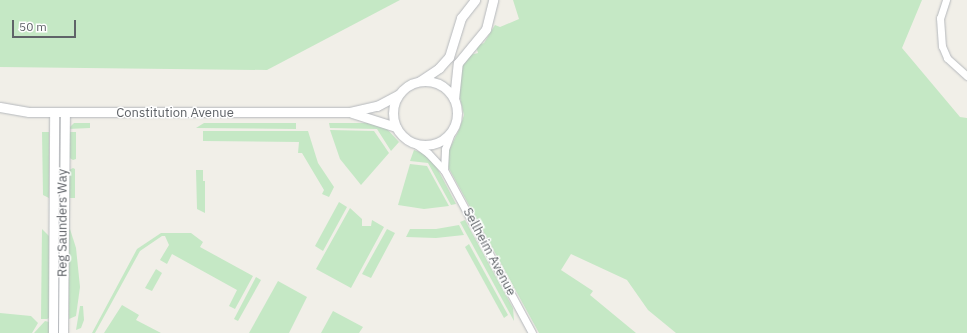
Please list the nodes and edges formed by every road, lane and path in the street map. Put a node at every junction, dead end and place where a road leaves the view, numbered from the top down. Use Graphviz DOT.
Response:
graph roads {
  1 [pos="476,0"];
  2 [pos="493,0"];
  3 [pos="946,0"];
  4 [pos="967,76"];
  5 [pos="416,82"];
  6 [pos="398,95"];
  7 [pos="455,103"];
  8 [pos="0,108"];
  9 [pos="350,112"];
  10 [pos="54,113"];
  11 [pos="65,113"];
  12 [pos="396,127"];
  13 [pos="452,130"];
  14 [pos="414,143"];
  15 [pos="59,164"];
  16 [pos="444,170"];
  17 [pos="53,224"];
  18 [pos="63,224"];
  19 [pos="53,333"];
  20 [pos="63,333"];
  21 [pos="532,333"];
  1 -- 5 [label="street"];
  2 -- 7 [label="street"];
  3 -- 4 [label="street"];
  5 -- 6 [label="street"];
  5 -- 7 [label="street"];
  6 -- 9 [label="street, Constitution Avenue"];
  6 -- 12 [label="street"];
  7 -- 13 [label="street"];
  8 -- 10 [label="street, Constitution Avenue"];
  9 -- 11 [label="street, Constitution Avenue"];
  9 -- 12 [label="street, Constitution Avenue"];
  10 -- 11 [label="street, Constitution Avenue"];
  10 -- 15 [label="street, Reg Saunders Way"];
  11 -- 15 [label="street, Reg Saunders Way"];
  12 -- 14 [label="street"];
  13 -- 14 [label="street"];
  13 -- 16 [label="street"];
  14 -- 16 [label="street, Sellheim Avenue"];
  15 -- 17 [label="street, Reg Saunders Way"];
  15 -- 18 [label="street, Reg Saunders Way"];
  16 -- 21 [label="street, Sellheim Avenue"];
  17 -- 18 [label="street"];
  17 -- 19 [label="street, Reg Saunders Way"];
  18 -- 20 [label="street, Reg Saunders Way"];
}
